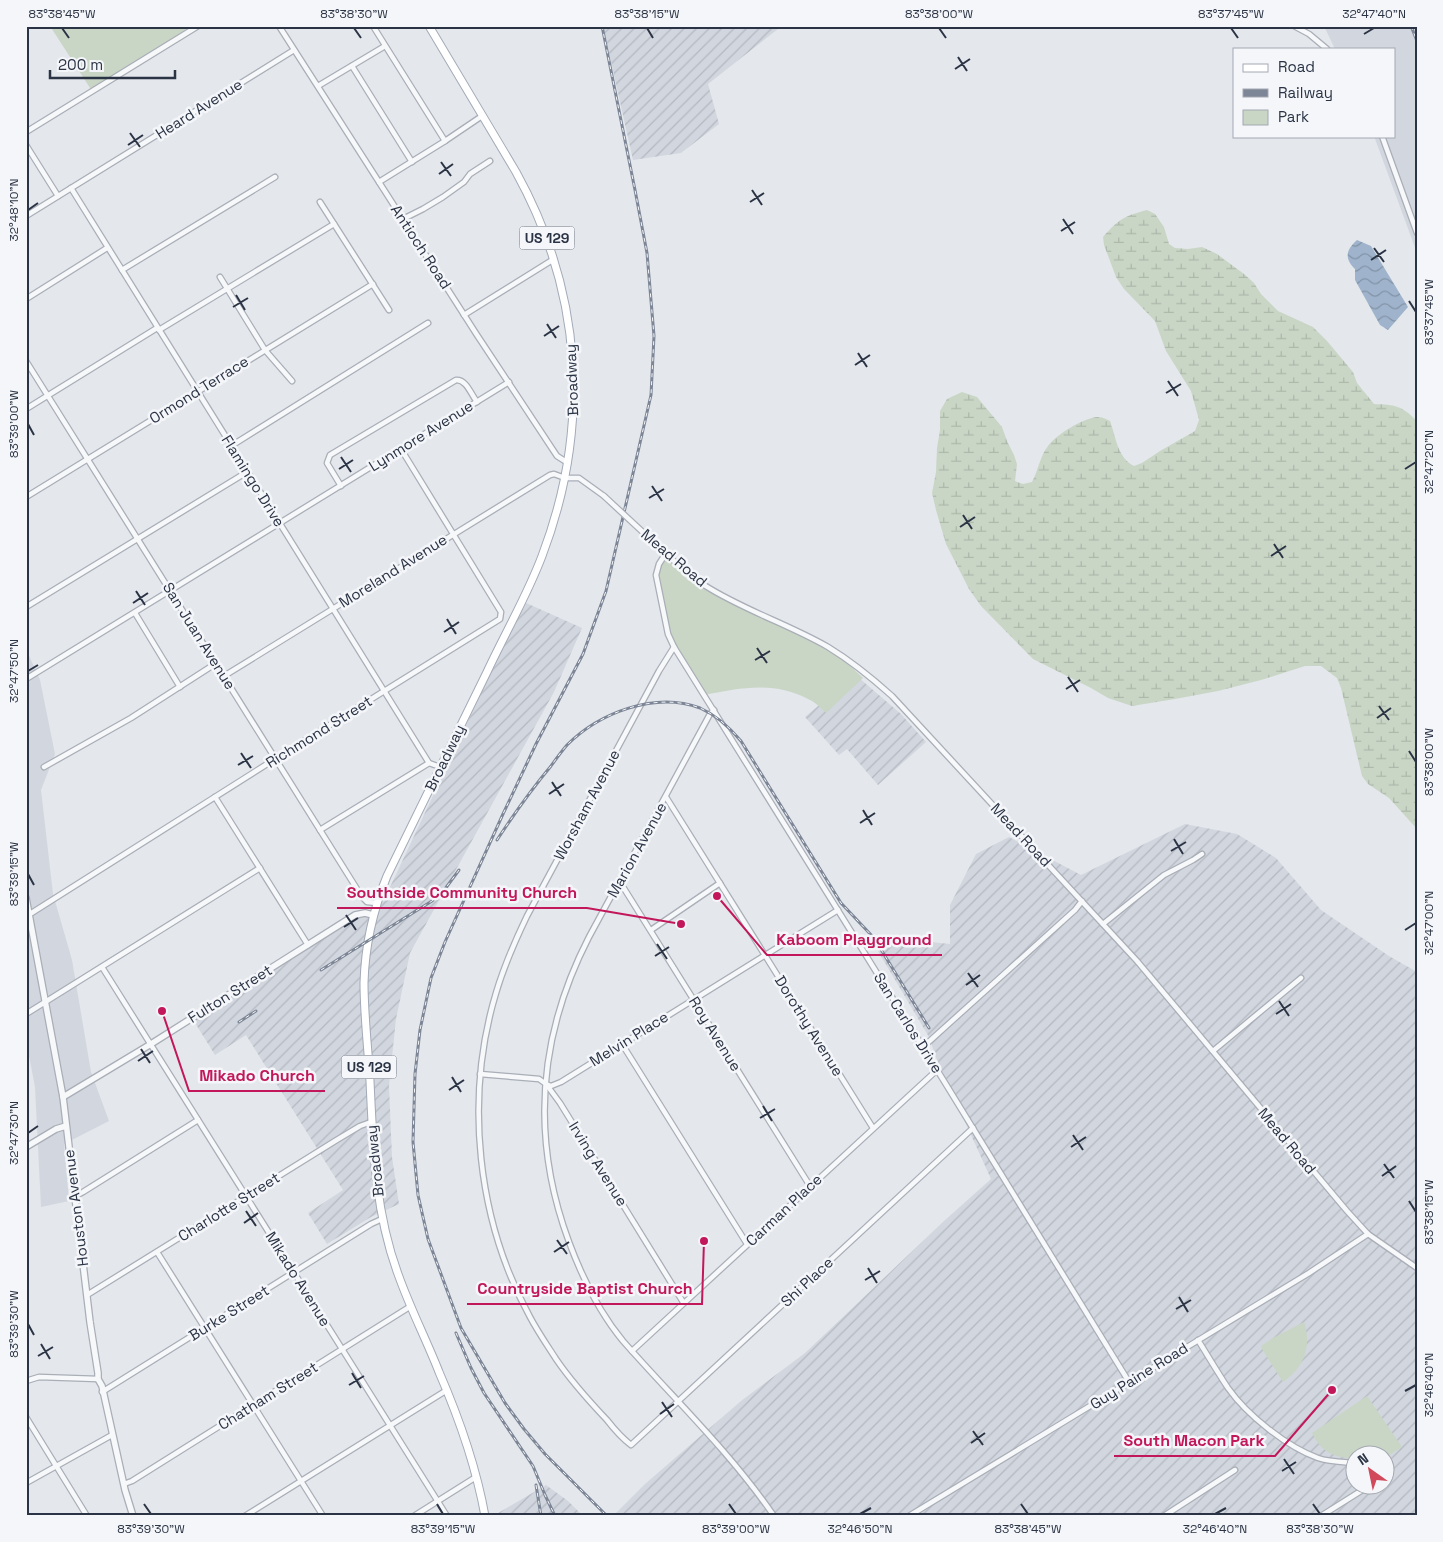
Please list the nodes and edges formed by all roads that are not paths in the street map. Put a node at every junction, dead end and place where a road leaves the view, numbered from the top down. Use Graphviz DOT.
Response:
graph roads {
  1 [pos="198,26"];
  2 [pos="279,26"];
  3 [pos="373,26"];
  4 [pos="429,26"];
  5 [pos="1294,26"];
  6 [pos="385,46"];
  7 [pos="1326,48"];
  8 [pos="294,50"];
  9 [pos="352,66"];
  10 [pos="318,86"];
  11 [pos="482,116"];
  12 [pos="26,132"];
  13 [pos="1383,138"];
  14 [pos="446,141"];
  15 [pos="26,145"];
  16 [pos="490,161"];
  17 [pos="412,162"];
  18 [pos="275,177"];
  19 [pos="379,182"];
  20 [pos="71,188"];
  21 [pos="58,196"];
  22 [pos="320,202"];
  23 [pos="26,216"];
  24 [pos="403,219"];
  25 [pos="334,224"];
  26 [pos="1417,233"];
  27 [pos="107,248"];
  28 [pos="554,259"];
  29 [pos="122,270"];
  30 [pos="220,277"];
  31 [pos="373,284"];
  32 [pos="226,290"];
  33 [pos="26,299"];
  34 [pos="389,310"];
  35 [pos="464,315"];
  36 [pos="428,323"];
  37 [pos="158,329"];
  38 [pos="265,350"];
  39 [pos="26,361"];
  40 [pos="292,382"];
  41 [pos="509,382"];
  42 [pos="198,392"];
  43 [pos="48,396"];
  44 [pos="477,402"];
  45 [pos="26,409"];
  46 [pos="231,446"];
  47 [pos="401,449"];
  48 [pos="88,459"];
  49 [pos="568,463"];
  50 [pos="247,472"];
  51 [pos="565,478"];
  52 [pos="341,486"];
  53 [pos="26,497"];
  54 [pos="280,524"];
  55 [pos="453,534"];
  56 [pos="138,539"];
  57 [pos="666,554"];
  58 [pos="170,591"];
  59 [pos="26,607"];
  60 [pos="333,609"];
  61 [pos="135,613"];
  62 [pos="497,622"];
  63 [pos="507,630"];
  64 [pos="674,647"];
  65 [pos="215,664"];
  66 [pos="224,676"];
  67 [pos="26,679"];
  68 [pos="180,686"];
  69 [pos="385,691"];
  70 [pos="714,710"];
  71 [pos="275,759"];
  72 [pos="429,763"];
  73 [pos="44,767"];
  74 [pos="440,767"];
  75 [pos="666,796"];
  76 [pos="215,797"];
  77 [pos="320,830"];
  78 [pos="1202,854"];
  79 [pos="260,868"];
  80 [pos="620,882"];
  81 [pos="720,883"];
  82 [pos="26,898"];
  83 [pos="1082,901"];
  84 [pos="377,903"];
  85 [pos="838,910"];
  86 [pos="28,914"];
  87 [pos="373,916"];
  88 [pos="1103,924"];
  89 [pos="651,930"];
  90 [pos="308,945"];
  91 [pos="765,955"];
  92 [pos="102,967"];
  93 [pos="1301,978"];
  94 [pos="694,1000"];
  95 [pos="46,1002"];
  96 [pos="26,1014"];
  97 [pos="151,1044"];
  98 [pos="622,1044"];
  99 [pos="923,1047"];
  100 [pos="1213,1051"];
  101 [pos="937,1070"];
  102 [pos="480,1074"];
  103 [pos="546,1084"];
  104 [pos="63,1097"];
  105 [pos="198,1120"];
  106 [pos="371,1122"];
  107 [pos="66,1126"];
  108 [pos="873,1128"];
  109 [pos="973,1128"];
  110 [pos="26,1147"];
  111 [pos="810,1186"];
  112 [pos="75,1196"];
  113 [pos="246,1196"];
  114 [pos="382,1219"];
  115 [pos="1368,1234"];
  116 [pos="747,1244"];
  117 [pos="157,1252"];
  118 [pos="1417,1268"];
  119 [pos="294,1272"];
  120 [pos="87,1295"];
  121 [pos="683,1302"];
  122 [pos="411,1306"];
  123 [pos="205,1328"];
  124 [pos="1198,1340"];
  125 [pos="342,1350"];
  126 [pos="632,1351"];
  127 [pos="98,1379"];
  128 [pos="26,1381"];
  129 [pos="1129,1382"];
  130 [pos="447,1390"];
  131 [pos="102,1392"];
  132 [pos="678,1401"];
  133 [pos="253,1405"];
  134 [pos="26,1417"];
  135 [pos="390,1425"];
  136 [pos="112,1434"];
  137 [pos="641,1435"];
  138 [pos="1346,1462"];
  139 [pos="57,1466"];
  140 [pos="1236,1470"];
  141 [pos="476,1478"];
  142 [pos="301,1481"];
  143 [pos="26,1483"];
  144 [pos="124,1484"];
  145 [pos="1356,1494"];
  146 [pos="438,1501"];
  147 [pos="87,1516"];
  148 [pos="133,1516"];
  149 [pos="245,1516"];
  150 [pos="323,1516"];
  151 [pos="414,1516"];
  152 [pos="447,1516"];
  153 [pos="485,1516"];
  154 [pos="774,1516"];
  155 [pos="909,1516"];
  156 [pos="1164,1516"];
  157 [pos="1321,1516"];
  1 -- 12 [label="street"];
  2 -- 8 [label="street, Antioch Road"];
  3 -- 6 [label="street"];
  4 -- 11 [label="main road, Broadway / US 129"];
  5 -- 7 [label="street"];
  6 -- 9 [label="street"];
  6 -- 14 [label="street"];
  8 -- 10 [label="street, Antioch Road"];
  8 -- 20 [label="street, Heard Avenue"];
  9 -- 10 [label="street"];
  9 -- 17 [label="street"];
  10 -- 19 [label="street, Antioch Road"];
  11 -- 14 [label="street"];
  11 -- 28 [label="main road, Broadway / US 129"];
  13 -- 26 [label="street"];
  14 -- 17 [label="street"];
  15 -- 21 [label="street"];
  16 -- 24 [label="street"];
  17 -- 19 [label="street"];
  18 -- 29 [label="street"];
  19 -- 24 [label="street, Antioch Road"];
  20 -- 21 [label="street, Heard Avenue"];
  20 -- 27 [label="street, Flamingo Drive"];
  21 -- 23 [label="street, Heard Avenue"];
  22 -- 25 [label="street"];
  24 -- 35 [label="street, Antioch Road"];
  25 -- 31 [label="street"];
  25 -- 32 [label="street"];
  27 -- 29 [label="street, Flamingo Drive"];
  27 -- 33 [label="street"];
  28 -- 35 [label="street"];
  28 -- 49 [label="main road, Broadway / US 129"];
  29 -- 37 [label="street, Flamingo Drive"];
  30 -- 32 [label="street"];
  31 -- 34 [label="street"];
  31 -- 38 [label="street, Ormond Terrace"];
  32 -- 37 [label="street"];
  32 -- 38 [label="street"];
  35 -- 41 [label="street, Antioch Road"];
  36 -- 46 [label="street"];
  37 -- 42 [label="street, Flamingo Drive"];
  37 -- 43 [label="street"];
  38 -- 40 [label="street"];
  38 -- 42 [label="street, Ormond Terrace"];
  39 -- 43 [label="street, San Juan Avenue"];
  41 -- 44 [label="street, Lynmore Avenue"];
  41 -- 49 [label="street, Antioch Road"];
  42 -- 46 [label="street, Flamingo Drive"];
  42 -- 48 [label="street, Ormond Terrace"];
  43 -- 45 [label="street"];
  43 -- 48 [label="street, San Juan Avenue"];
  44 -- 47 [label="street, Lynmore Avenue"];
  44 -- 52 [label="street"];
  46 -- 50 [label="street, Flamingo Drive"];
  47 -- 52 [label="street, Lynmore Avenue"];
  47 -- 55 [label="street"];
  48 -- 53 [label="street, Ormond Terrace"];
  48 -- 56 [label="street, San Juan Avenue"];
  49 -- 51 [label="main road, Broadway / US 129"];
  50 -- 54 [label="street, Flamingo Drive"];
  50 -- 56 [label="street"];
  51 -- 55 [label="street, Moreland Avenue"];
  51 -- 57 [label="street, Mead Road, bridge"];
  51 -- 63 [label="main road, Broadway / US 129"];
  52 -- 54 [label="street, Lynmore Avenue"];
  54 -- 58 [label="street, Lynmore Avenue"];
  54 -- 60 [label="street, Flamingo Drive"];
  55 -- 60 [label="street, Moreland Avenue"];
  55 -- 62 [label="street"];
  56 -- 58 [label="street, San Juan Avenue"];
  56 -- 59 [label="street"];
  57 -- 64 [label="street, San Carlos Drive"];
  57 -- 83 [label="street, Mead Road"];
  58 -- 61 [label="street, Lynmore Avenue"];
  58 -- 65 [label="street, San Juan Avenue"];
  60 -- 66 [label="street, Moreland Avenue"];
  60 -- 69 [label="street, Flamingo Drive"];
  61 -- 67 [label="street, Lynmore Avenue"];
  61 -- 68 [label="street"];
  62 -- 63 [label="street"];
  62 -- 69 [label="street, Richmond Street"];
  63 -- 74 [label="main road, Broadway / US 129"];
  64 -- 70 [label="street, San Carlos Drive"];
  64 -- 102 [label="street, Worsham Avenue"];
  65 -- 66 [label="street, San Juan Avenue"];
  65 -- 68 [label="street"];
  66 -- 71 [label="street, San Juan Avenue"];
  68 -- 73 [label="street"];
  69 -- 71 [label="street, Richmond Street"];
  69 -- 72 [label="street, Flamingo Drive"];
  70 -- 75 [label="street, Marion Avenue"];
  70 -- 85 [label="street, San Carlos Drive"];
  71 -- 76 [label="street, Richmond Street"];
  71 -- 77 [label="street, San Juan Avenue"];
  72 -- 74 [label="street"];
  72 -- 77 [label="street"];
  74 -- 84 [label="main road, Broadway / US 129"];
  75 -- 80 [label="street, Marion Avenue"];
  75 -- 81 [label="street, Dorothy Avenue"];
  76 -- 79 [label="street"];
  76 -- 86 [label="street, Richmond Street"];
  77 -- 84 [label="street, San Juan Avenue"];
  78 -- 88 [label="street"];
  79 -- 90 [label="street"];
  79 -- 92 [label="street"];
  80 -- 89 [label="street, Roy Avenue"];
  80 -- 103 [label="street, Marion Avenue"];
  81 -- 89 [label="street"];
  81 -- 91 [label="street, Dorothy Avenue"];
  82 -- 86 [label="street, Houston Avenue"];
  83 -- 88 [label="street, Mead Road"];
  83 -- 99 [label="street"];
  84 -- 87 [label="main road, Broadway / US 129"];
  85 -- 91 [label="street, Melvin Place"];
  85 -- 99 [label="street, San Carlos Drive"];
  86 -- 95 [label="street, Houston Avenue"];
  87 -- 90 [label="street, Fulton Street"];
  87 -- 106 [label="main road, Broadway / US 129"];
  88 -- 100 [label="street, Mead Road"];
  89 -- 94 [label="street, Roy Avenue"];
  90 -- 97 [label="street, Fulton Street"];
  91 -- 94 [label="street, Melvin Place"];
  91 -- 108 [label="street, Dorothy Avenue"];
  92 -- 95 [label="street"];
  92 -- 97 [label="street, Mikado Avenue"];
  93 -- 100 [label="street"];
  94 -- 98 [label="street, Melvin Place"];
  94 -- 111 [label="street, Roy Avenue"];
  95 -- 96 [label="street"];
  95 -- 104 [label="street, Houston Avenue"];
  97 -- 104 [label="street, Fulton Street"];
  97 -- 105 [label="street, Mikado Avenue"];
  98 -- 103 [label="street, Melvin Place"];
  98 -- 116 [label="street"];
  99 -- 101 [label="street, San Carlos Drive"];
  100 -- 115 [label="street, Mead Road"];
  101 -- 108 [label="street, Carman Place"];
  101 -- 109 [label="street, San Carlos Drive"];
  102 -- 103 [label="street"];
  102 -- 137 [label="street, Worsham Avenue"];
  103 -- 121 [label="street, Irving Avenue"];
  103 -- 126 [label="street, Marion Avenue"];
  104 -- 107 [label="street, Houston Avenue"];
  105 -- 112 [label="street"];
  105 -- 113 [label="street, Mikado Avenue"];
  106 -- 113 [label="street, Charlotte Street"];
  106 -- 114 [label="main road, Broadway / US 129"];
  107 -- 110 [label="street"];
  107 -- 112 [label="street, Houston Avenue"];
  108 -- 111 [label="street, Carman Place"];
  109 -- 129 [label="street, San Carlos Drive"];
  109 -- 132 [label="street, Shi Place"];
  111 -- 116 [label="street, Carman Place"];
  112 -- 120 [label="street, Houston Avenue"];
  113 -- 117 [label="street, Charlotte Street"];
  113 -- 119 [label="street, Mikado Avenue"];
  114 -- 119 [label="street, Burke Street"];
  114 -- 122 [label="main road, Broadway / US 129"];
  115 -- 118 [label="street, Mead Road"];
  115 -- 124 [label="street, Guy Paine Road"];
  116 -- 121 [label="street, Carman Place"];
  117 -- 120 [label="street, Charlotte Street"];
  117 -- 123 [label="street"];
  119 -- 123 [label="street, Burke Street"];
  119 -- 125 [label="street, Mikado Avenue"];
  120 -- 127 [label="street, Houston Avenue"];
  121 -- 126 [label="street, Carman Place"];
  122 -- 125 [label="street, Chatham Street"];
  122 -- 130 [label="main road, Broadway / US 129"];
  123 -- 131 [label="street, Burke Street"];
  123 -- 133 [label="street"];
  124 -- 129 [label="street, Guy Paine Road"];
  124 -- 138 [label="street"];
  125 -- 133 [label="street, Chatham Street"];
  125 -- 135 [label="street, Mikado Avenue"];
  126 -- 132 [label="street, Marion Avenue"];
  127 -- 128 [label="street"];
  127 -- 131 [label="street, Houston Avenue"];
  129 -- 155 [label="street, Guy Paine Road"];
  130 -- 135 [label="street"];
  130 -- 141 [label="main road, Broadway / US 129"];
  131 -- 136 [label="street, Houston Avenue"];
  132 -- 137 [label="street, Shi Place"];
  132 -- 154 [label="street, Marion Avenue"];
  133 -- 142 [label="street"];
  133 -- 144 [label="street, Chatham Street"];
  134 -- 139 [label="street"];
  135 -- 142 [label="street"];
  135 -- 146 [label="street, Mikado Avenue"];
  136 -- 139 [label="street"];
  136 -- 144 [label="street, Houston Avenue"];
  139 -- 143 [label="street"];
  139 -- 147 [label="street"];
  140 -- 156 [label="street"];
  141 -- 146 [label="street"];
  141 -- 153 [label="main road, Broadway / US 129"];
  142 -- 149 [label="street"];
  142 -- 150 [label="street"];
  144 -- 148 [label="street, Houston Avenue"];
  145 -- 157 [label="street"];
  146 -- 151 [label="street"];
  146 -- 152 [label="street, Mikado Avenue"];
}
